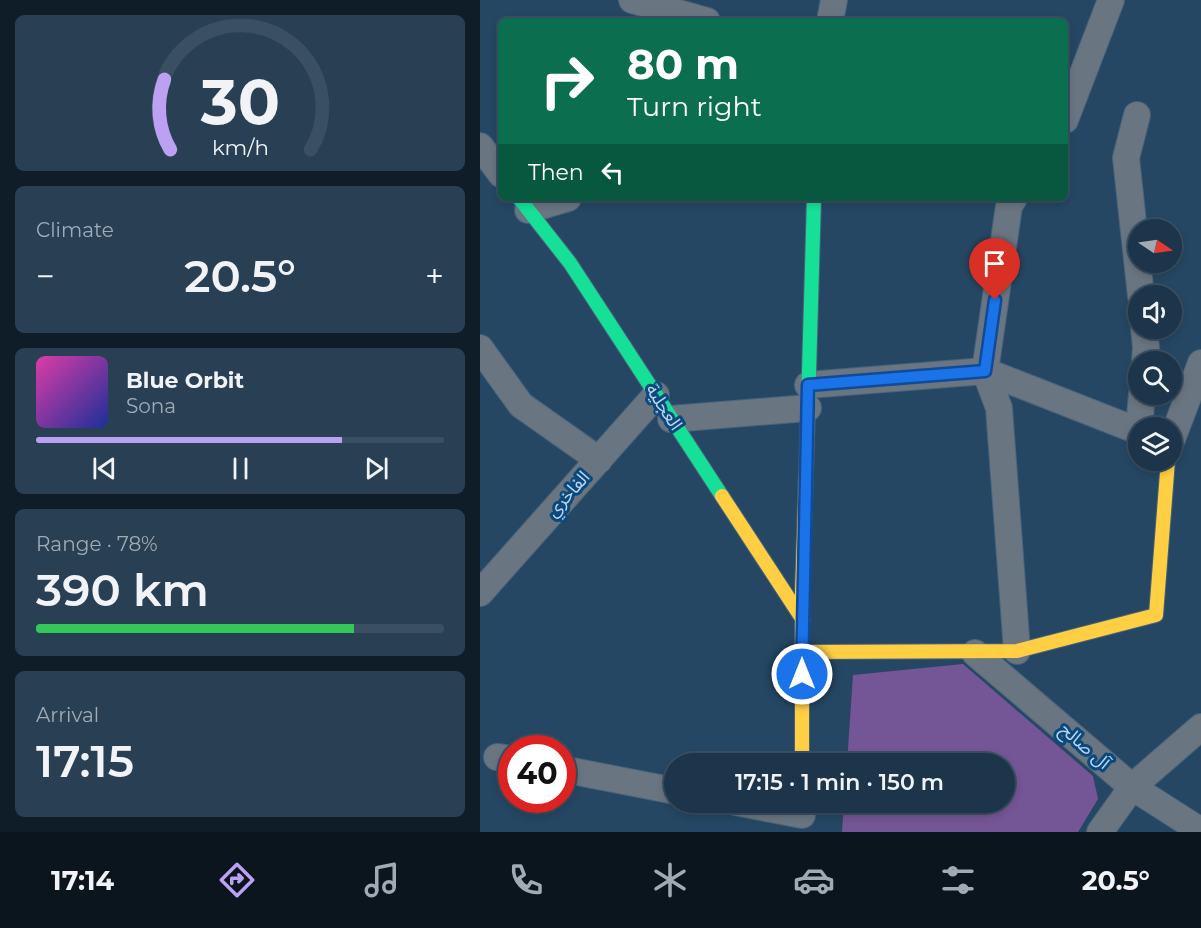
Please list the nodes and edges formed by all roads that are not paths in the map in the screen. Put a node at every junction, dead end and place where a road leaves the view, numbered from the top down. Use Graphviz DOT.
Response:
graph roads {
  1 [pos="632,0"];
  2 [pos="834,0"];
  3 [pos="1111,0"];
  4 [pos="696,18"];
  5 [pos="831,18"];
  6 [pos="1075,71"];
  7 [pos="1068,105"];
  8 [pos="1137,115"];
  9 [pos="480,146"];
  10 [pos="498,170"];
  11 [pos="546,201"];
  12 [pos="814,201"];
  13 [pos="1012,201"];
  14 [pos="524,204"];
  15 [pos="1140,285"];
  16 [pos="480,348"];
  17 [pos="1201,363"];
  18 [pos="985,371"];
  19 [pos="656,395"];
  20 [pos="808,397"];
  21 [pos="672,419"];
  22 [pos="1128,426"];
  23 [pos="1183,429"];
  24 [pos="599,460"];
  25 [pos="1167,471"];
  26 [pos="480,593"];
  27 [pos="803,620"];
  28 [pos="1017,651"];
  29 [pos="802,652"];
  30 [pos="975,652"];
  31 [pos="1201,727"];
  32 [pos="802,753"];
  33 [pos="576,772"];
  34 [pos="1132,787"];
  35 [pos="664,789"];
  36 [pos="784,813"];
  37 [pos="802,817"];
  38 [pos="1201,831"];
  39 [pos="1100,832"];
  1 -- 4 [label="street"];
  2 -- 5 [label="street"];
  3 -- 6 [label="street"];
  6 -- 7 [label="street"];
  8 -- 15 [label="street"];
  9 -- 10 [label="street"];
  11 -- 14 [label="street"];
  12 -- 20 [label="street"];
  13 -- 18 [label="street"];
  14 -- 19 [label="street, العجلية"];
  16 -- 24 [label="street"];
  17 -- 23 [label="street"];
  18 -- 20 [label="street"];
  18 -- 22 [label="street"];
  18 -- 28 [label="street"];
  19 -- 21 [label="street, العجلية"];
  19 -- 24 [label="street, الفاخري"];
  20 -- 21 [label="street"];
  20 -- 27 [label="street"];
  21 -- 27 [label="street, العجلية"];
  24 -- 26 [label="street, الفاخري"];
  25 -- 28 [label="street"];
  27 -- 29 [label="street"];
  28 -- 30 [label="street"];
  29 -- 30 [label="street"];
  29 -- 32 [label="street"];
  30 -- 34 [label="street, آل صالح"];
  31 -- 34 [label="street"];
  33 -- 35 [label="street"];
  34 -- 38 [label="street, آل صالح"];
  34 -- 39 [label="street"];
  36 -- 37 [label="street"];
}
